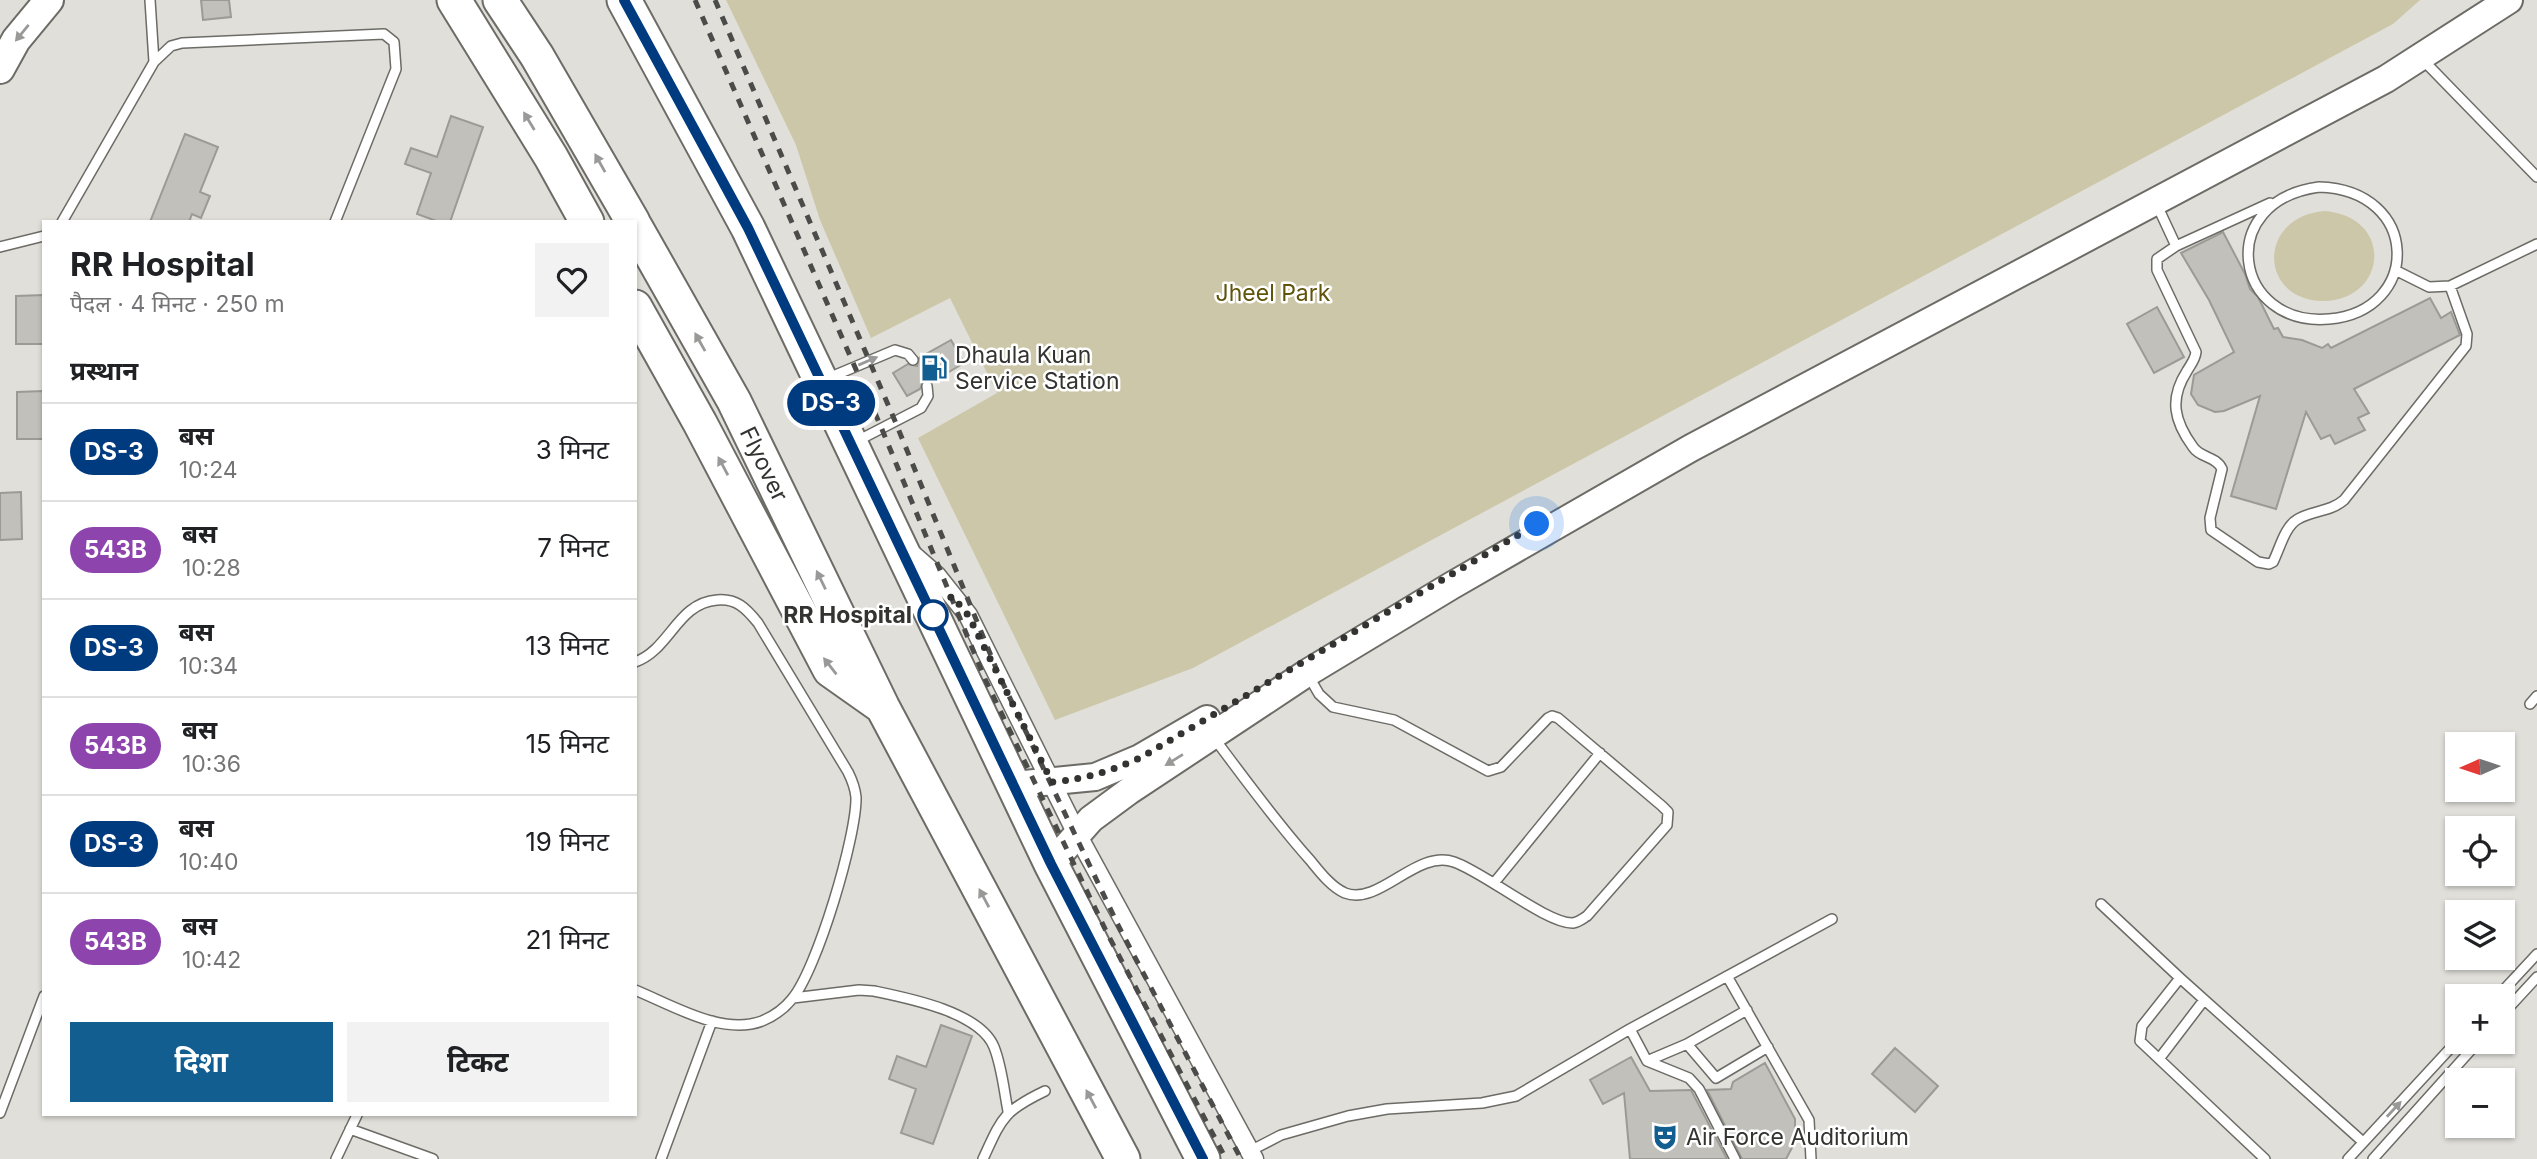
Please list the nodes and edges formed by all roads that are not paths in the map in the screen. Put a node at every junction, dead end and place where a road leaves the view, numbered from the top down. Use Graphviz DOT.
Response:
graph roads {
  1 [pos="49,0"];
  2 [pos="150,0"];
  3 [pos="454,0"];
  4 [pos="500,0"];
  5 [pos="624,0"];
  6 [pos="2481,0"];
  7 [pos="2509,0"];
  8 [pos="2421,58"];
  9 [pos="154,62"];
  10 [pos="0,69"];
  11 [pos="2537,177"];
  12 [pos="2289,194"];
  13 [pos="2156,202"];
  14 [pos="63,220"];
  15 [pos="336,220"];
  16 [pos="586,220"];
  17 [pos="632,220"];
  18 [pos="637,229"];
  19 [pos="42,237"];
  20 [pos="2537,244"];
  21 [pos="2176,246"];
  22 [pos="0,247"];
  23 [pos="2395,270"];
  24 [pos="2450,286"];
  25 [pos="637,311"];
  26 [pos="914,360"];
  27 [pos="821,382"];
  28 [pos="927,386"];
  29 [pos="851,444"];
  30 [pos="897,540"];
  31 [pos="637,661"];
  32 [pos="1307,673"];
  33 [pos="2537,696"];
  34 [pos="2530,704"];
  35 [pos="883,708"];
  36 [pos="1213,736"];
  37 [pos="1600,753"];
  38 [pos="1122,780"];
  39 [pos="1052,782"];
  40 [pos="1014,785"];
  41 [pos="1078,836"];
  42 [pos="1051,864"];
  43 [pos="1494,884"];
  44 [pos="2101,904"];
  45 [pos="1832,919"];
  46 [pos="2537,954"];
  47 [pos="1727,976"];
  48 [pos="2537,977"];
  49 [pos="2180,978"];
  50 [pos="2509,984"];
  51 [pos="637,991"];
  52 [pos="793,998"];
  53 [pos="2204,999"];
  54 [pos="42,1001"];
  55 [pos="2515,1001"];
  56 [pos="1748,1010"];
  57 [pos="712,1021"];
  58 [pos="1630,1029"];
  59 [pos="1687,1044"];
  60 [pos="1768,1047"];
  61 [pos="2445,1054"];
  62 [pos="2467,1054"];
  63 [pos="2159,1059"];
  64 [pos="1647,1061"];
  65 [pos="1045,1091"];
  66 [pos="1008,1111"];
  67 [pos="0,1113"];
  68 [pos="357,1116"];
  69 [pos="351,1129"];
  70 [pos="2363,1142"];
  71 [pos="1252,1155"];
  72 [pos="336,1159"];
  73 [pos="433,1159"];
  74 [pos="661,1159"];
  75 [pos="983,1159"];
  76 [pos="1123,1159"];
  77 [pos="1203,1159"];
  78 [pos="1735,1159"];
  79 [pos="1811,1159"];
  80 [pos="2265,1159"];
  81 [pos="2348,1159"];
  82 [pos="2374,1159"];
  1 -- 10 [label="main road, one-way"];
  2 -- 9 [label="lane"];
  16 -- 3 [label="highway, one-way"];
  17 -- 4 [label="highway, Flyover, one-way"];
  5 -- 27 [label="highway"];
  6 -- 38 [label="main road"];
  7 -- 8 [label="main road"];
  8 -- 11 [label="lane"];
  8 -- 13 [label="main road"];
  9 -- 14 [label="lane"];
  9 -- 15 [label="lane"];
  12 -- 21 [label="lane"];
  12 -- 23 [label="lane"];
  12 -- 23 [label="lane"];
  13 -- 21 [label="lane"];
  13 -- 32 [label="main road"];
  35 -- 18 [label="highway, Flyover, one-way"];
  19 -- 22 [label="lane"];
  20 -- 24 [label="lane"];
  21 -- 24 [label="lane"];
  23 -- 24 [label="lane"];
  35 -- 25 [label="highway, one-way"];
  27 -- 26 [label="lane, one-way"];
  27 -- 29 [label="highway"];
  28 -- 29 [label="lane"];
  29 -- 30 [label="highway"];
  30 -- 39 [label="street"];
  30 -- 40 [label="highway"];
  31 -- 52 [label="lane"];
  32 -- 36 [label="main road"];
  32 -- 37 [label="lane"];
  33 -- 34 [label="lane"];
  76 -- 35 [label="highway, Flyover, one-way"];
  36 -- 38 [label="main road, one-way"];
  36 -- 43 [label="lane"];
  37 -- 43 [label="lane"];
  37 -- 43 [label="lane"];
  38 -- 39 [label="main road"];
  38 -- 41 [label="main road"];
  39 -- 40 [label="main road"];
  39 -- 41 [label="street"];
  40 -- 42 [label="highway"];
  41 -- 42 [label="main road"];
  41 -- 71 [label="street"];
  42 -- 77 [label="highway"];
  44 -- 49 [label="lane"];
  45 -- 47 [label="lane"];
  46 -- 50 [label="lane"];
  47 -- 56 [label="lane"];
  47 -- 58 [label="lane"];
  48 -- 55 [label="lane"];
  49 -- 53 [label="lane"];
  49 -- 63 [label="lane"];
  51 -- 57 [label="lane"];
  52 -- 57 [label="lane"];
  52 -- 66 [label="lane"];
  53 -- 63 [label="lane"];
  53 -- 70 [label="lane"];
  54 -- 67 [label="lane"];
  56 -- 59 [label="lane"];
  56 -- 60 [label="lane"];
  57 -- 74 [label="lane"];
  58 -- 64 [label="lane"];
  58 -- 71 [label="lane"];
  59 -- 60 [label="lane"];
  59 -- 64 [label="lane"];
  60 -- 79 [label="lane"];
  70 -- 61 [label="lane, one-way"];
  62 -- 82 [label="lane"];
  63 -- 80 [label="lane"];
  64 -- 78 [label="lane"];
  65 -- 66 [label="lane"];
  66 -- 75 [label="lane"];
  68 -- 69 [label="lane"];
  69 -- 72 [label="lane"];
  69 -- 73 [label="lane"];
  70 -- 81 [label="lane"];
}
